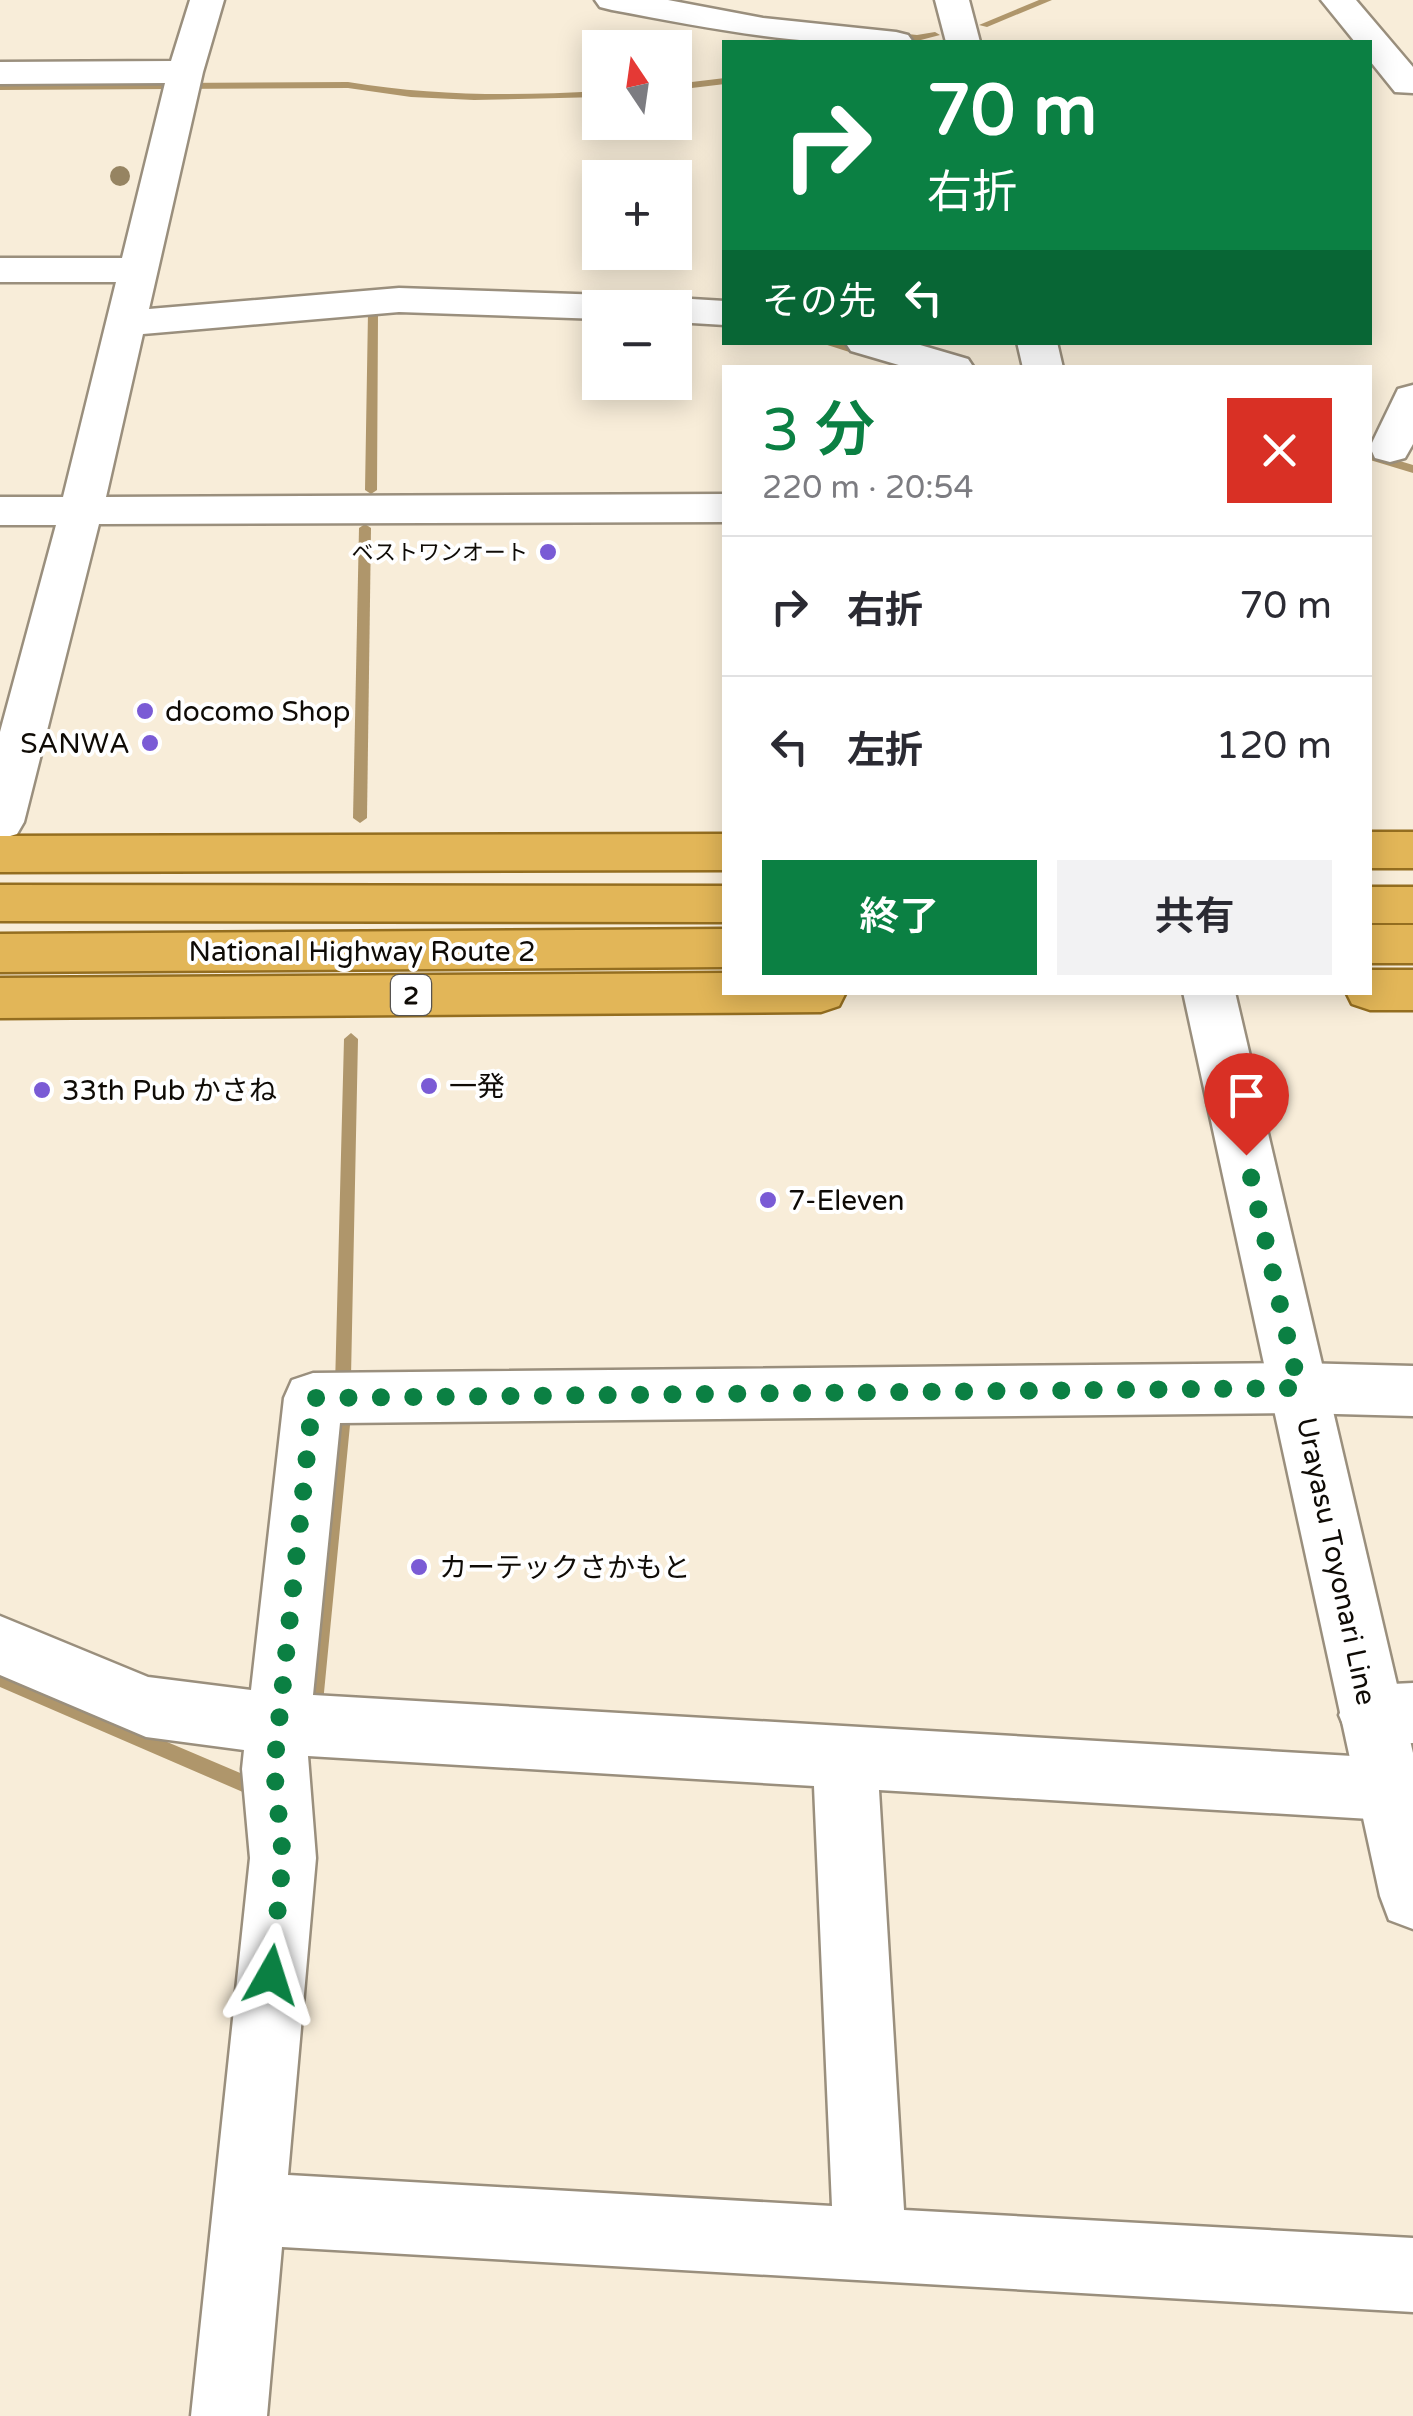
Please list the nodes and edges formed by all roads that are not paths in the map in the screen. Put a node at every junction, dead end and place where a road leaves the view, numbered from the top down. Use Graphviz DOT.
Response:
graph roads {
  1 [pos="207,0"];
  2 [pos="612,0"];
  3 [pos="952,0"];
  4 [pos="1338,0"];
  5 [pos="877,40"];
  6 [pos="962,40"];
  7 [pos="0,73"];
  8 [pos="183,81"];
  9 [pos="1372,81"];
  10 [pos="1411,84"];
  11 [pos="0,270"];
  12 [pos="138,270"];
  13 [pos="582,306"];
  14 [pos="692,311"];
  15 [pos="722,313"];
  16 [pos="126,323"];
  17 [pos="875,345"];
  18 [pos="944,365"];
  19 [pos="1413,398"];
  20 [pos="1391,450"];
  21 [pos="722,508"];
  22 [pos="0,511"];
  23 [pos="81,511"];
  24 [pos="0,822"];
  25 [pos="1372,850"];
  26 [pos="1413,850"];
  27 [pos="722,852"];
  28 [pos="0,854"];
  29 [pos="0,903"];
  30 [pos="722,904"];
  31 [pos="1413,904"];
  32 [pos="1372,905"];
  33 [pos="1372,944"];
  34 [pos="1413,944"];
  35 [pos="722,948"];
  36 [pos="0,953"];
  37 [pos="1372,990"];
  38 [pos="1413,990"];
  39 [pos="722,993"];
  40 [pos="1211,995"];
  41 [pos="0,998"];
  42 [pos="1299,1388"];
  43 [pos="1413,1390"];
  44 [pos="0,1646"];
  45 [pos="1392,1714"];
  46 [pos="291,1749"];
  47 [pos="845,1757"];
  48 [pos="1386,1789"];
  49 [pos="1413,1896"];
  50 [pos="247,2209"];
  51 [pos="870,2244"];
  52 [pos="1413,2274"];
  53 [pos="229,2416"];
  1 -- 8 [label="street"];
  2 -- 5 [label="street"];
  3 -- 6 [label="street"];
  4 -- 10 [label="street"];
  7 -- 8 [label="street"];
  8 -- 12 [label="street"];
  9 -- 10 [label="street"];
  11 -- 12 [label="street"];
  12 -- 16 [label="street"];
  13 -- 16 [label="street"];
  14 -- 15 [label="street"];
  16 -- 23 [label="street"];
  17 -- 18 [label="street"];
  19 -- 20 [label="street"];
  21 -- 23 [label="street"];
  22 -- 23 [label="street"];
  23 -- 24 [label="street"];
  25 -- 26 [label="highway"];
  27 -- 28 [label="highway"];
  29 -- 30 [label="highway, National Highway Route 2"];
  31 -- 32 [label="highway"];
  33 -- 34 [label="highway"];
  35 -- 36 [label="highway, National Highway Route 2 / 2"];
  37 -- 38 [label="highway"];
  39 -- 41 [label="highway, 2"];
  40 -- 42 [label="street, Urayasu Toyonari Line"];
  42 -- 43 [label="street"];
  42 -- 45 [label="street, Urayasu Toyonari Line"];
  42 -- 46 [label="street"];
  44 -- 46 [label="street"];
  45 -- 48 [label="street, Urayasu Toyonari Line"];
  46 -- 47 [label="street"];
  46 -- 50 [label="street"];
  47 -- 48 [label="street"];
  47 -- 51 [label="street"];
  48 -- 49 [label="street, Urayasu Toyonari Line"];
  50 -- 51 [label="street"];
  50 -- 53 [label="street"];
  51 -- 52 [label="street"];
}
